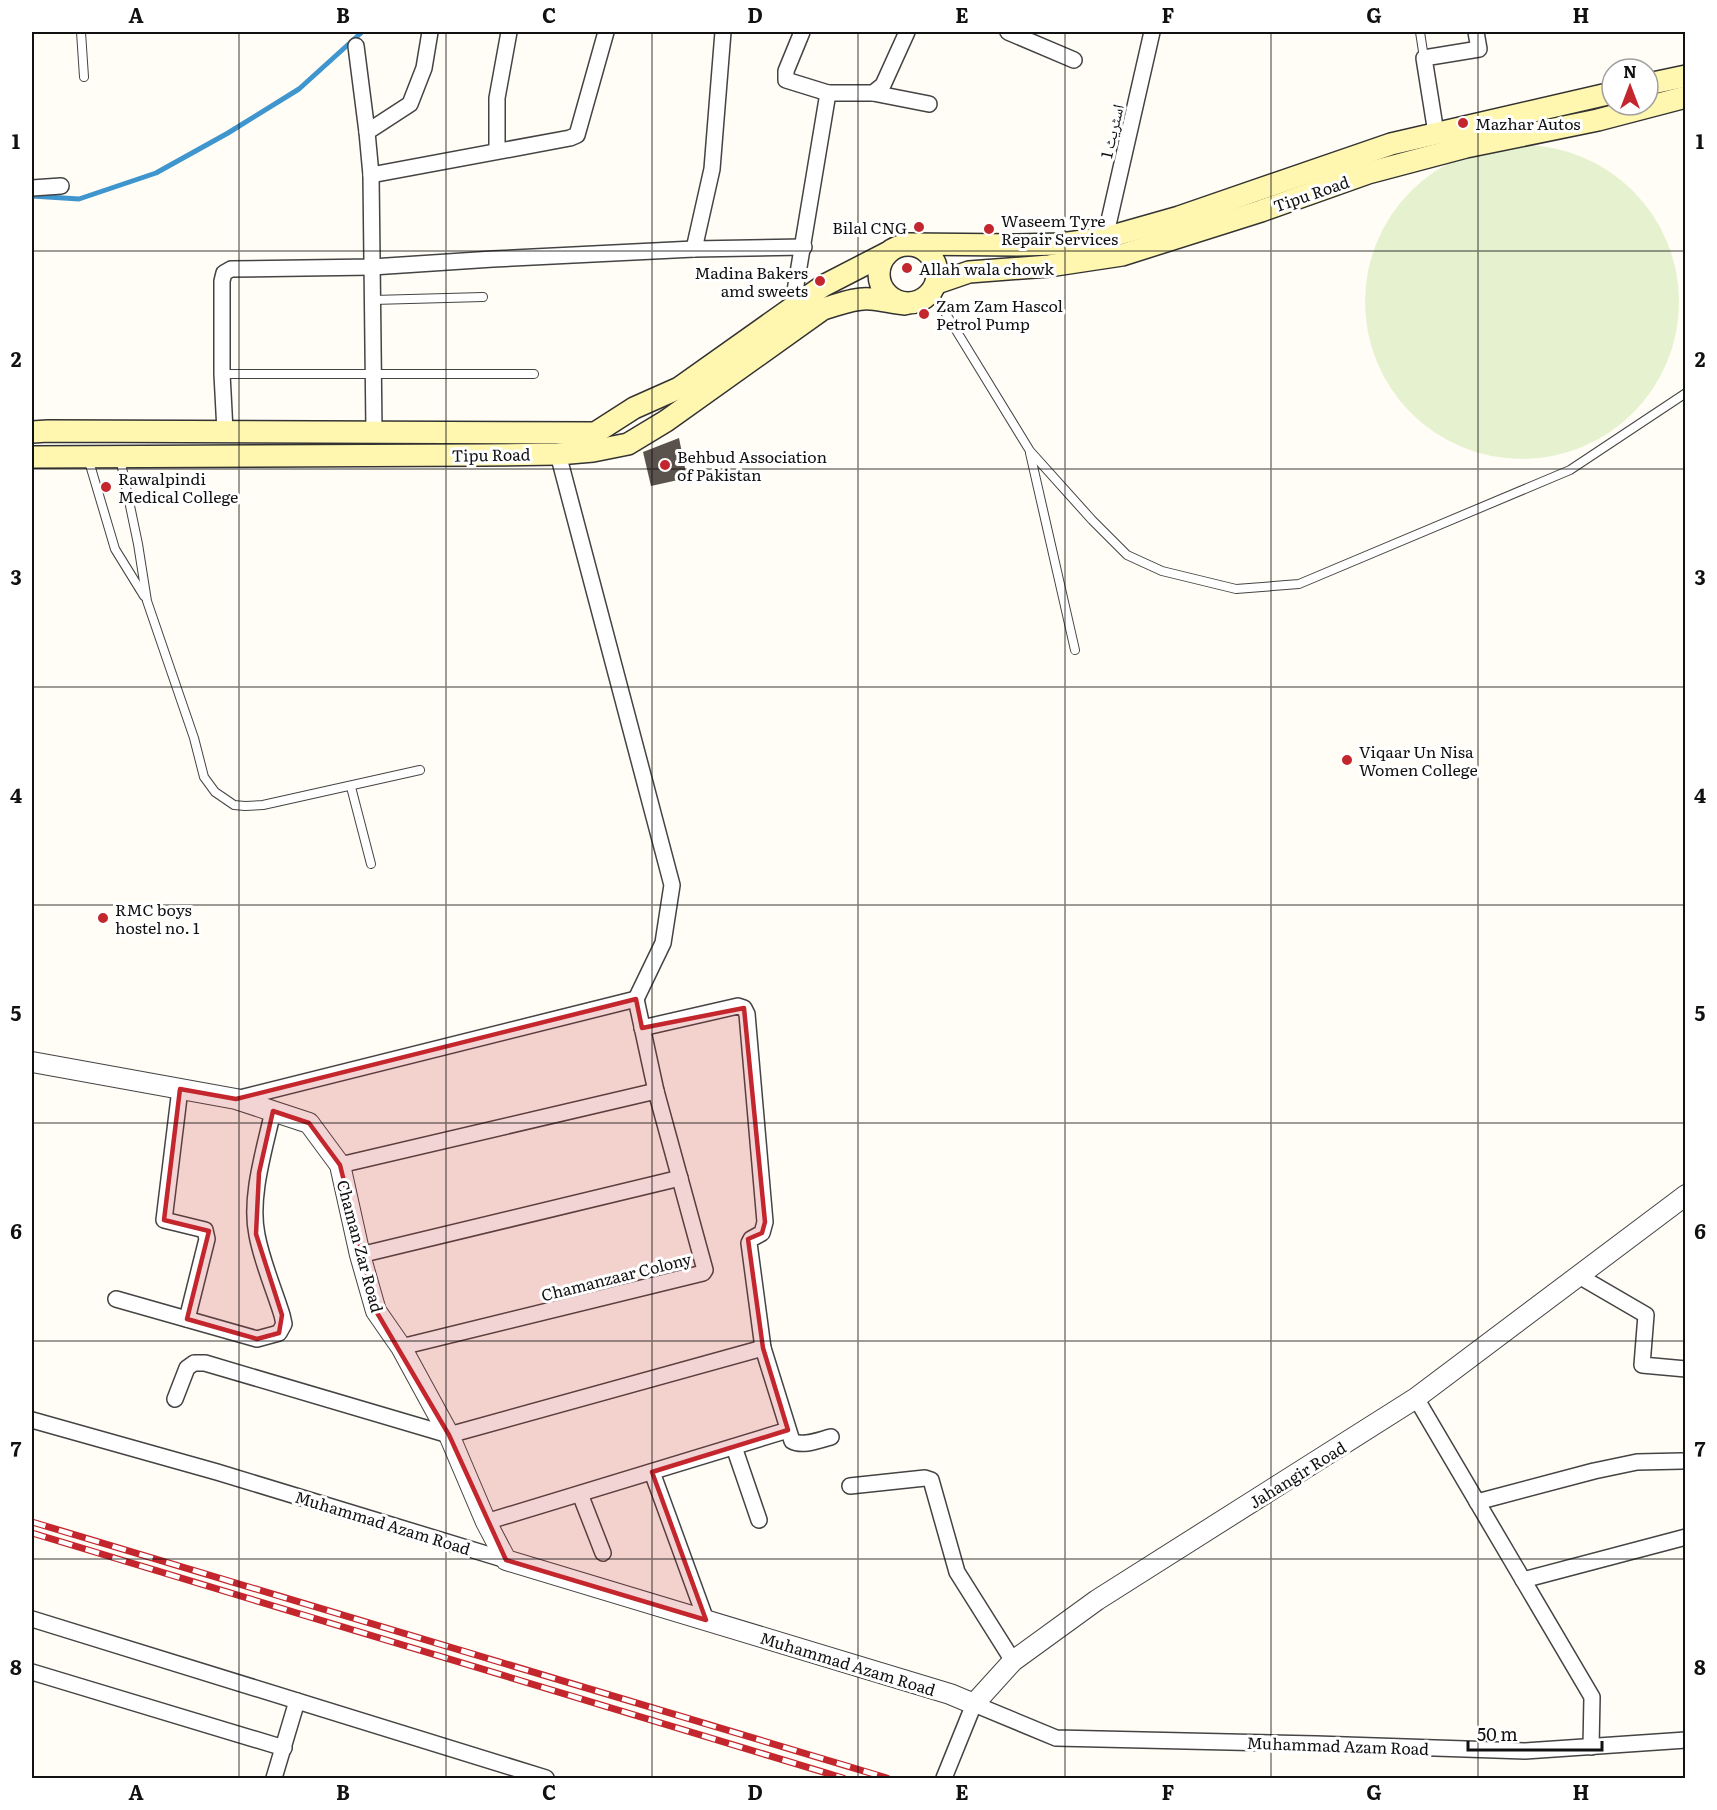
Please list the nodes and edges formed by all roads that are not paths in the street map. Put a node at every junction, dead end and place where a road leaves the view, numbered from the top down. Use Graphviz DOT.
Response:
graph roads {
  1 [pos="81,32"];
  2 [pos="430,32"];
  3 [pos="509,32"];
  4 [pos="606,32"];
  5 [pos="723,32"];
  6 [pos="802,32"];
  7 [pos="907,32"];
  8 [pos="1008,32"];
  9 [pos="1152,32"];
  10 [pos="1420,32"];
  11 [pos="1476,32"];
  12 [pos="356,46"];
  13 [pos="1424,58"];
  14 [pos="1074,60"];
  15 [pos="1686,76"];
  16 [pos="84,77"];
  17 [pos="1660,81"];
  18 [pos="828,93"];
  19 [pos="873,93"];
  20 [pos="1600,96"];
  21 [pos="1686,97"];
  22 [pos="929,104"];
  23 [pos="366,132"];
  24 [pos="1436,133"];
  25 [pos="496,150"];
  26 [pos="371,175"];
  27 [pos="61,186"];
  28 [pos="32,188"];
  29 [pos="1105,238"];
  30 [pos="908,244"];
  31 [pos="804,247"];
  32 [pos="694,249"];
  33 [pos="887,253"];
  34 [pos="372,267"];
  35 [pos="934,287"];
  36 [pos="483,297"];
  37 [pos="373,300"];
  38 [pos="905,304"];
  39 [pos="792,309"];
  40 [pos="222,374"];
  41 [pos="374,374"];
  42 [pos="534,374"];
  43 [pos="1686,393"];
  44 [pos="225,431"];
  45 [pos="374,431"];
  46 [pos="32,432"];
  47 [pos="1030,451"];
  48 [pos="558,454"];
  49 [pos="32,457"];
  50 [pos="87,457"];
  51 [pos="120,457"];
  52 [pos="147,601"];
  53 [pos="1075,650"];
  54 [pos="420,770"];
  55 [pos="351,787"];
  56 [pos="371,864"];
  57 [pos="636,999"];
  58 [pos="642,1028"];
  59 [pos="32,1062"];
  60 [pos="180,1089"];
  61 [pos="656,1091"];
  62 [pos="236,1098"];
  63 [pos="273,1111"];
  64 [pos="340,1165"];
  65 [pos="680,1178"];
  66 [pos="1686,1196"];
  67 [pos="360,1254"];
  68 [pos="1579,1276"];
  69 [pos="116,1299"];
  70 [pos="187,1319"];
  71 [pos="401,1347"];
  72 [pos="763,1348"];
  73 [pos="1686,1368"];
  74 [pos="1416,1398"];
  75 [pos="175,1399"];
  76 [pos="32,1420"];
  77 [pos="788,1430"];
  78 [pos="449,1435"];
  79 [pos="831,1437"];
  80 [pos="734,1447"];
  81 [pos="1684,1465"];
  82 [pos="652,1472"];
  83 [pos="850,1486"];
  84 [pos="580,1494"];
  85 [pos="1477,1502"];
  86 [pos="759,1520"];
  87 [pos="486,1522"];
  88 [pos="1686,1537"];
  89 [pos="603,1553"];
  90 [pos="506,1560"];
  91 [pos="1523,1580"];
  92 [pos="32,1619"];
  93 [pos="706,1620"];
  94 [pos="1013,1661"];
  95 [pos="32,1672"];
  96 [pos="297,1701"];
  97 [pos="974,1704"];
  98 [pos="1686,1740"];
  99 [pos="1591,1747"];
  100 [pos="284,1748"];
  101 [pos="274,1779"];
  102 [pos="546,1779"];
  103 [pos="944,1779"];
  1 -- 16 [label="lane"];
  2 -- 23 [label="street"];
  3 -- 25 [label="street"];
  4 -- 25 [label="street"];
  5 -- 32 [label="street"];
  6 -- 18 [label="street"];
  7 -- 19 [label="street"];
  8 -- 14 [label="street"];
  9 -- 29 [label="street, اسٹریٹ 1"];
  10 -- 13 [label="lane"];
  11 -- 13 [label="street"];
  12 -- 23 [label="street"];
  13 -- 24 [label="street"];
  15 -- 17 [label="main road"];
  18 -- 19 [label="street"];
  18 -- 31 [label="street"];
  19 -- 22 [label="street"];
  20 -- 24 [label="main road"];
  21 -- 35 [label="main road, Tipu Road"];
  23 -- 26 [label="street"];
  24 -- 29 [label="main road"];
  25 -- 26 [label="street"];
  26 -- 34 [label="street"];
  27 -- 28 [label="street"];
  29 -- 30 [label="main road"];
  30 -- 33 [label="main road"];
  30 -- 35 [label="main road"];
  31 -- 32 [label="street"];
  31 -- 39 [label="street"];
  32 -- 34 [label="street"];
  33 -- 38 [label="main road"];
  33 -- 39 [label="main road"];
  34 -- 37 [label="street"];
  34 -- 40 [label="street"];
  35 -- 38 [label="main road"];
  35 -- 47 [label="lane"];
  36 -- 37 [label="lane"];
  37 -- 41 [label="street"];
  38 -- 48 [label="main road, Tipu Road"];
  39 -- 45 [label="main road"];
  40 -- 41 [label="lane"];
  40 -- 44 [label="street"];
  41 -- 42 [label="lane"];
  41 -- 45 [label="street"];
  43 -- 47 [label="lane"];
  44 -- 45 [label="main road"];
  44 -- 46 [label="main road"];
  47 -- 53 [label="lane"];
  48 -- 51 [label="main road, Tipu Road"];
  48 -- 57 [label="street"];
  49 -- 50 [label="main road, Tipu Road"];
  50 -- 51 [label="main road, Tipu Road"];
  50 -- 52 [label="lane"];
  51 -- 52 [label="lane"];
  52 -- 55 [label="lane"];
  54 -- 55 [label="lane"];
  55 -- 56 [label="lane"];
  57 -- 58 [label="street, Chamanzaar Colony"];
  57 -- 62 [label="street"];
  58 -- 61 [label="street, Chamanzaar Colony"];
  58 -- 72 [label="street"];
  59 -- 60 [label="street, Chaman Zar Road"];
  60 -- 62 [label="street, Chaman Zar Road"];
  60 -- 70 [label="street"];
  61 -- 64 [label="street"];
  61 -- 65 [label="street, Chamanzaar Colony"];
  62 -- 63 [label="street, Chaman Zar Road"];
  63 -- 64 [label="street, Chaman Zar Road"];
  63 -- 70 [label="street"];
  64 -- 67 [label="street, Chaman Zar Road"];
  65 -- 67 [label="street"];
  65 -- 71 [label="street, Chamanzaar Colony"];
  66 -- 68 [label="street, Jahangir Road"];
  67 -- 71 [label="street, Chaman Zar Road"];
  68 -- 73 [label="street"];
  68 -- 74 [label="street, Jahangir Road"];
  69 -- 70 [label="street"];
  71 -- 78 [label="street, Chaman Zar Road"];
  72 -- 77 [label="street"];
  72 -- 78 [label="street"];
  74 -- 85 [label="street"];
  74 -- 94 [label="street, Jahangir Road"];
  75 -- 78 [label="street"];
  76 -- 90 [label="street, Muhammad Azam Road"];
  77 -- 79 [label="street"];
  77 -- 80 [label="street"];
  78 -- 87 [label="street, Chaman Zar Road"];
  80 -- 82 [label="street"];
  80 -- 86 [label="street"];
  81 -- 85 [label="street"];
  82 -- 84 [label="street"];
  82 -- 93 [label="street"];
  83 -- 94 [label="street"];
  84 -- 87 [label="street"];
  84 -- 89 [label="street"];
  85 -- 91 [label="street"];
  87 -- 90 [label="street, Chaman Zar Road"];
  88 -- 91 [label="street"];
  90 -- 93 [label="street, Muhammad Azam Road"];
  91 -- 99 [label="street"];
  92 -- 96 [label="street"];
  93 -- 97 [label="street, Muhammad Azam Road"];
  94 -- 97 [label="street, Jahangir Road"];
  95 -- 100 [label="street"];
  96 -- 100 [label="street"];
  96 -- 102 [label="street"];
  97 -- 99 [label="street, Muhammad Azam Road"];
  97 -- 103 [label="street, Jahangir Road"];
  98 -- 99 [label="street, Muhammad Azam Road"];
  100 -- 101 [label="street"];
}
